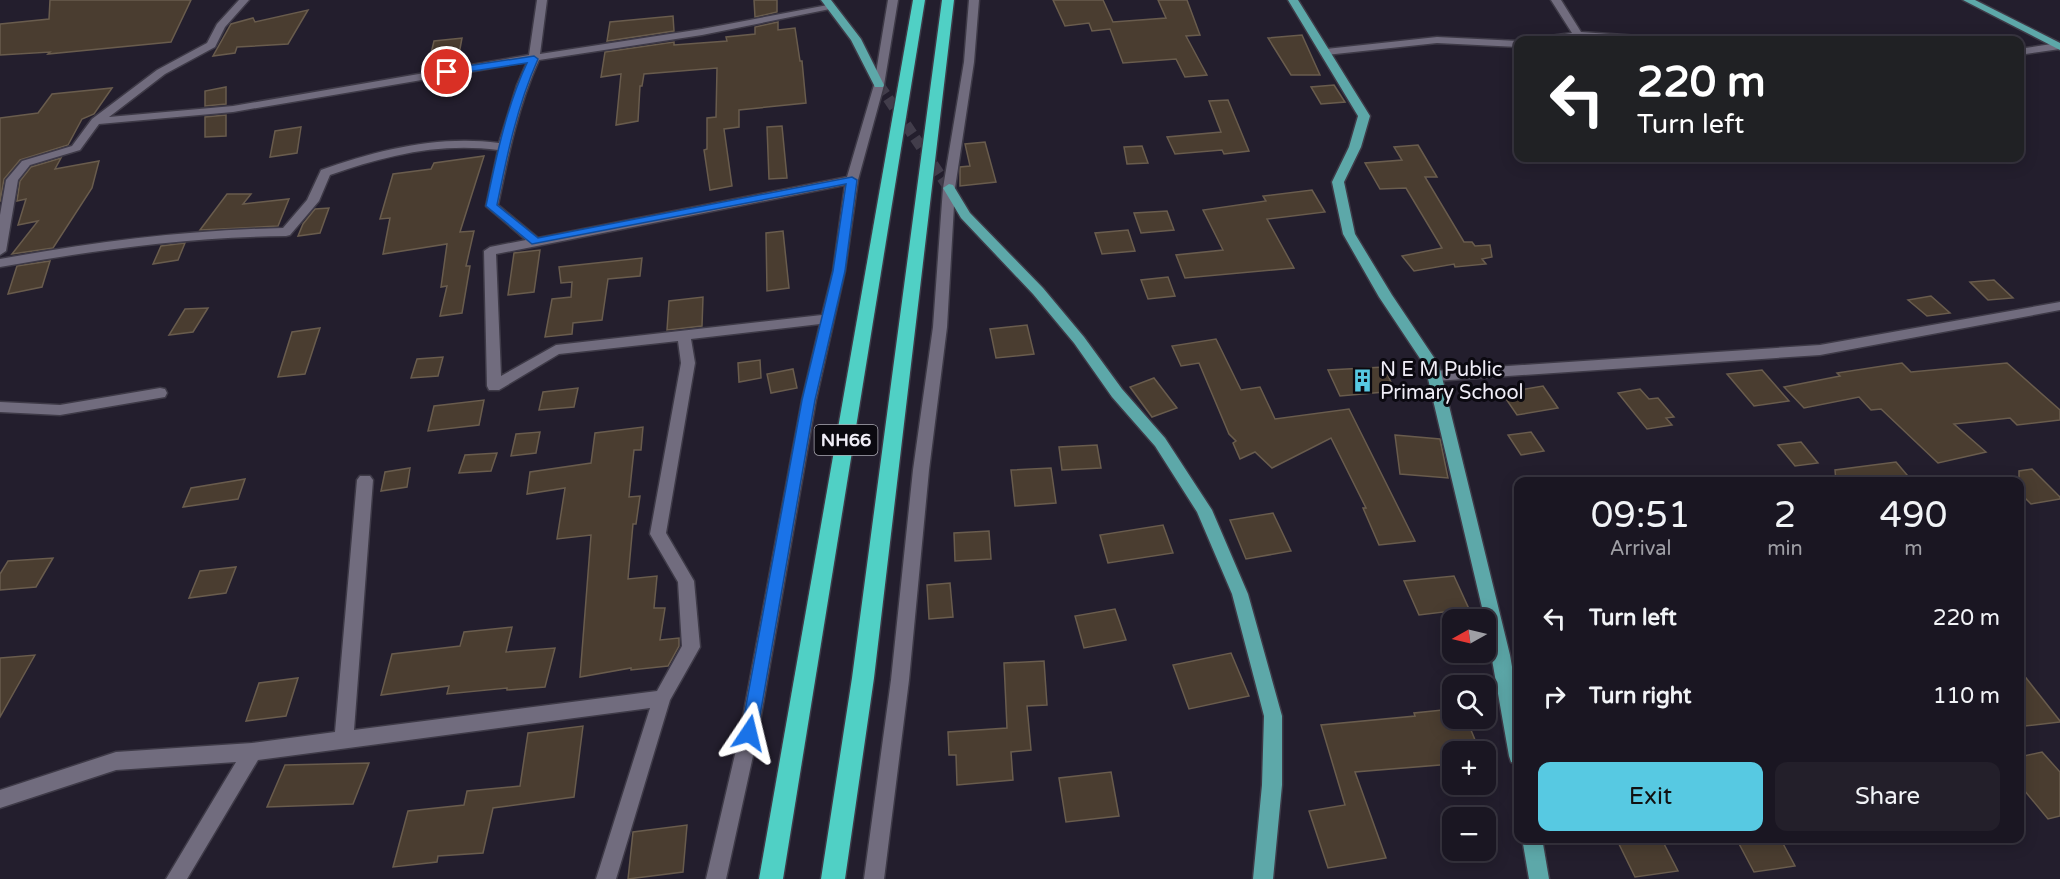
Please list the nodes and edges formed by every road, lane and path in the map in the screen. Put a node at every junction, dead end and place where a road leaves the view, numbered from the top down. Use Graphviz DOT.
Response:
graph roads {
  1 [pos="244,0"];
  2 [pos="542,0"];
  3 [pos="892,0"];
  4 [pos="919,0"];
  5 [pos="948,0"];
  6 [pos="974,0"];
  7 [pos="1293,0"];
  8 [pos="1556,0"];
  9 [pos="1968,0"];
  10 [pos="828,3"];
  11 [pos="1578,35"];
  12 [pos="1571,36"];
  13 [pos="1593,36"];
  14 [pos="1514,44"];
  15 [pos="2059,46"];
  16 [pos="2024,51"];
  17 [pos="1326,52"];
  18 [pos="534,59"];
  19 [pos="879,85"];
  20 [pos="96,121"];
  21 [pos="504,147"];
  22 [pos="852,180"];
  23 [pos="949,189"];
  24 [pos="536,242"];
  25 [pos="0,251"];
  26 [pos="0,263"];
  27 [pos="2060,306"];
  28 [pos="828,319"];
  29 [pos="684,337"];
  30 [pos="1435,376"];
  31 [pos="160,393"];
  32 [pos="0,407"];
  33 [pos="365,480"];
  34 [pos="662,698"];
  35 [pos="1514,732"];
  36 [pos="344,740"];
  37 [pos="252,752"];
  38 [pos="0,799"];
  39 [pos="1533,843"];
  40 [pos="176,879"];
  41 [pos="606,879"];
  42 [pos="716,879"];
  43 [pos="771,879"];
  44 [pos="833,879"];
  45 [pos="874,879"];
  46 [pos="1263,879"];
  47 [pos="1539,879"];
  1 -- 20 [label="street"];
  2 -- 18 [label="street"];
  3 -- 19 [label="street"];
  4 -- 43 [label="highway, NH66"];
  5 -- 44 [label="highway, NH66"];
  6 -- 23 [label="street"];
  7 -- 17 [label="main road"];
  8 -- 11 [label="street"];
  9 -- 15 [label="main road"];
  10 -- 18 [label="street"];
  10 -- 19 [label="main road"];
  11 -- 12 [label="street"];
  11 -- 13 [label="street"];
  14 -- 17 [label="street"];
  15 -- 16 [label="street"];
  17 -- 30 [label="main road"];
  18 -- 20 [label="street"];
  18 -- 21 [label="street"];
  19 -- 22 [label="street"];
  20 -- 25 [label="street"];
  21 -- 24 [label="street"];
  21 -- 26 [label="street"];
  22 -- 24 [label="street"];
  22 -- 28 [label="street"];
  23 -- 45 [label="street"];
  23 -- 46 [label="main road"];
  24 -- 29 [label="street"];
  27 -- 30 [label="street"];
  28 -- 29 [label="street"];
  28 -- 42 [label="street"];
  29 -- 34 [label="street"];
  30 -- 35 [label="main road"];
  31 -- 32 [label="street"];
  33 -- 36 [label="street"];
  34 -- 36 [label="street"];
  34 -- 41 [label="street"];
  36 -- 37 [label="street"];
  37 -- 38 [label="street"];
  37 -- 40 [label="street"];
  39 -- 47 [label="main road"];
}
